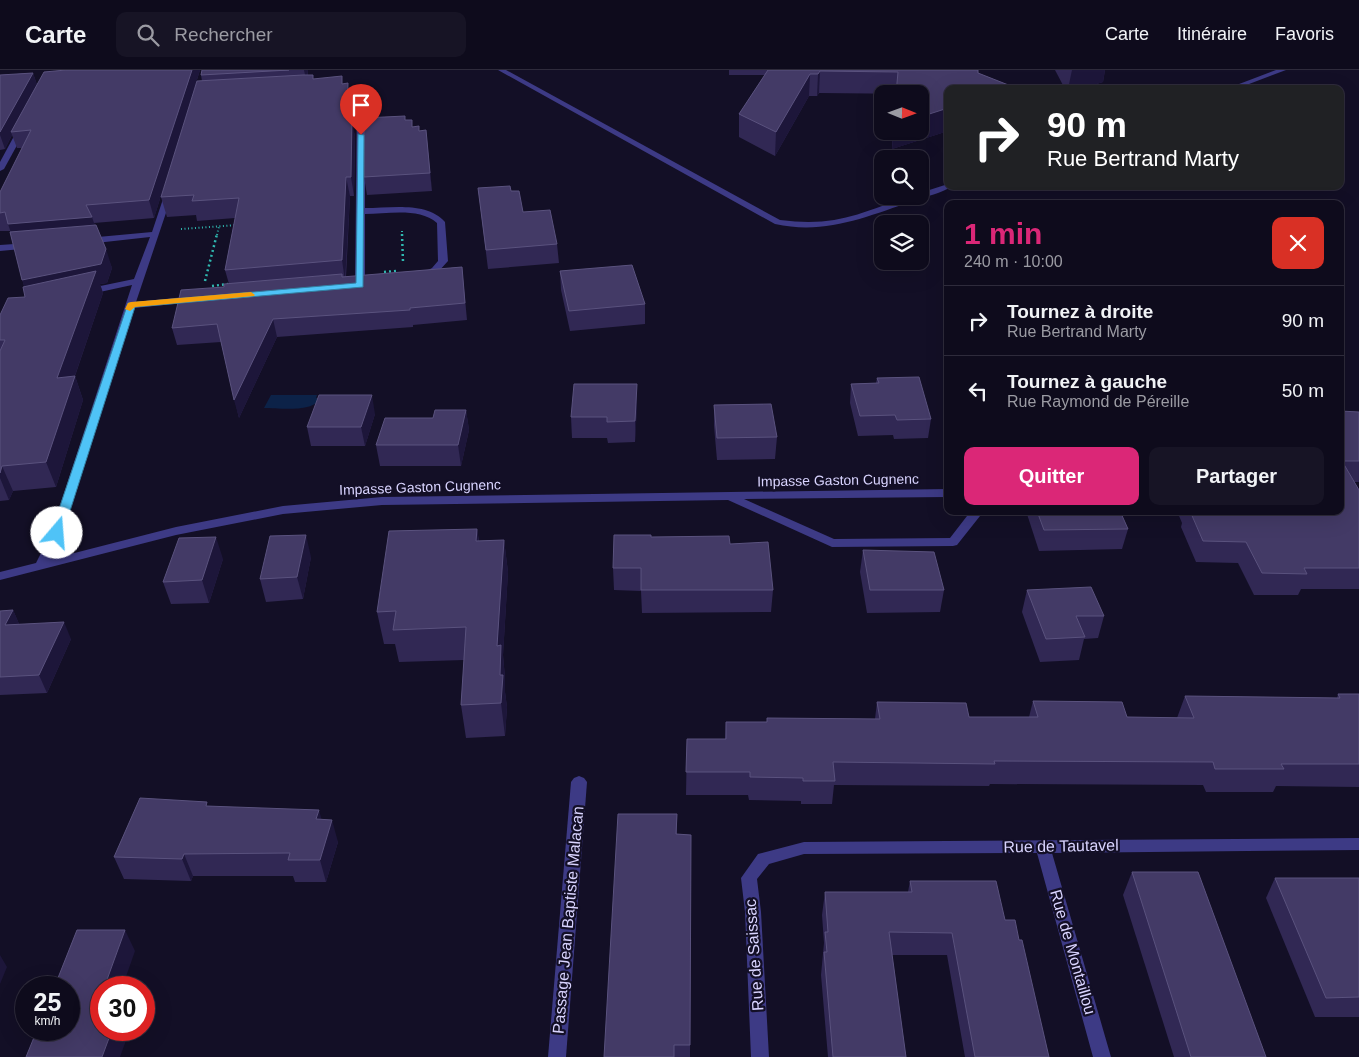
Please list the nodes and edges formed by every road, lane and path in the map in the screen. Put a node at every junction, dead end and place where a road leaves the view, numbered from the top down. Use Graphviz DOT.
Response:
graph roads {
  1 [pos="501,70"];
  2 [pos="1283,70"];
  3 [pos="1240,85"];
  4 [pos="325,88"];
  5 [pos="27,120"];
  6 [pos="0,169"];
  7 [pos="173,178"];
  8 [pos="944,187"];
  9 [pos="929,193"];
  10 [pos="892,205"];
  11 [pos="401,210"];
  12 [pos="360,211"];
  13 [pos="238,225"];
  14 [pos="219,226"];
  15 [pos="156,234"];
  16 [pos="79,241"];
  17 [pos="40,245"];
  18 [pos="0,248"];
  19 [pos="360,274"];
  20 [pos="410,280"];
  21 [pos="138,281"];
  22 [pos="233,284"];
  23 [pos="360,285"];
  24 [pos="74,295"];
  25 [pos="208,298"];
  26 [pos="131,305"];
  27 [pos="944,493"];
  28 [pos="728,497"];
  29 [pos="973,515"];
  30 [pos="41,566"];
  31 [pos="0,576"];
  32 [pos="579,782"];
  33 [pos="1359,844"];
  34 [pos="1043,847"];
  35 [pos="764,859"];
  36 [pos="557,1057"];
  37 [pos="760,1057"];
  38 [pos="1102,1057"];
  1 -- 10 [label="street"];
  2 -- 3 [label="street"];
  4 -- 12 [label="street"];
  5 -- 6 [label="street"];
  7 -- 15 [label="street"];
  8 -- 9 [label="street"];
  11 -- 12 [label="street"];
  11 -- 19 [label="path"];
  11 -- 20 [label="street"];
  12 -- 19 [label="street"];
  13 -- 14 [label="path"];
  14 -- 15 [label="path"];
  14 -- 22 [label="path"];
  15 -- 16 [label="street"];
  15 -- 21 [label="street"];
  17 -- 18 [label="street"];
  19 -- 23 [label="street"];
  21 -- 24 [label="street"];
  21 -- 26 [label="street"];
  25 -- 26 [label="street"];
  26 -- 30 [label="street"];
  27 -- 28 [label="street, Impasse Gaston Cugnenc"];
  28 -- 29 [label="street, Impasse Gaston Cugnenc"];
  28 -- 30 [label="street, Impasse Gaston Cugnenc"];
  30 -- 31 [label="street, Impasse Gaston Cugnenc"];
  32 -- 36 [label="street, Passage Jean Baptiste Malacan"];
  33 -- 34 [label="street, Rue de Tautavel"];
  34 -- 35 [label="street, Rue de Tautavel"];
  34 -- 38 [label="street, Rue de Montaillou"];
  35 -- 37 [label="street, Rue de Saissac"];
}
